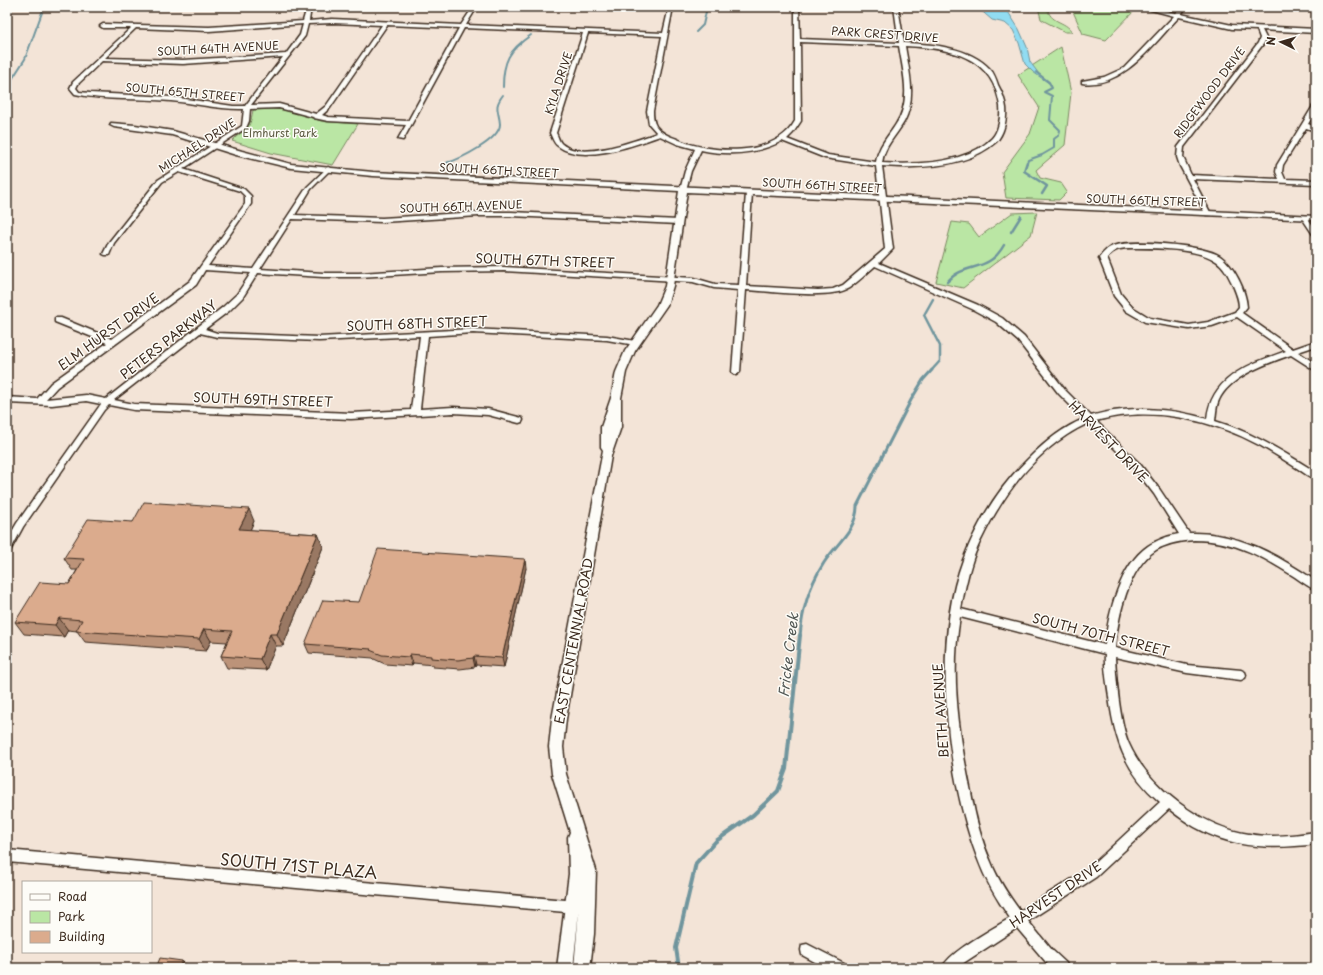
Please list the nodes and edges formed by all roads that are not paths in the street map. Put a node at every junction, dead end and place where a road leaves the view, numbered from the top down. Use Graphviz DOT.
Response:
graph roads {
  1 [pos="309,7"];
  2 [pos="475,7"];
  3 [pos="671,7"];
  4 [pos="797,7"];
  5 [pos="896,7"];
  6 [pos="1142,7"];
  7 [pos="1185,7"];
  8 [pos="1178,16"];
  9 [pos="306,22"];
  10 [pos="385,24"];
  11 [pos="103,26"];
  12 [pos="135,27"];
  13 [pos="462,27"];
  14 [pos="1259,29"];
  15 [pos="1316,31"];
  16 [pos="586,32"];
  17 [pos="666,35"];
  18 [pos="797,40"];
  19 [pos="902,43"];
  20 [pos="288,55"];
  21 [pos="101,59"];
  22 [pos="1084,82"];
  23 [pos="1316,106"];
  24 [pos="248,108"];
  25 [pos="316,117"];
  26 [pos="115,123"];
  27 [pos="410,123"];
  28 [pos="1304,125"];
  29 [pos="1316,128"];
  30 [pos="660,134"];
  31 [pos="401,139"];
  32 [pos="782,139"];
  33 [pos="218,144"];
  34 [pos="698,150"];
  35 [pos="879,164"];
  36 [pos="177,169"];
  37 [pos="328,169"];
  38 [pos="1189,177"];
  39 [pos="1283,181"];
  40 [pos="1316,182"];
  41 [pos="683,190"];
  42 [pos="748,193"];
  43 [pos="884,199"];
  44 [pos="1208,214"];
  45 [pos="292,217"];
  46 [pos="1305,218"];
  47 [pos="1316,218"];
  48 [pos="678,222"];
  49 [pos="1316,235"];
  50 [pos="107,254"];
  51 [pos="874,263"];
  52 [pos="204,268"];
  53 [pos="256,271"];
  54 [pos="670,278"];
  55 [pos="742,288"];
  56 [pos="1238,314"];
  57 [pos="58,320"];
  58 [pos="199,330"];
  59 [pos="424,334"];
  60 [pos="112,342"];
  61 [pos="1316,343"];
  62 [pos="635,344"];
  63 [pos="1293,352"];
  64 [pos="1316,368"];
  65 [pos="736,372"];
  66 [pos="7,400"];
  67 [pos="40,402"];
  68 [pos="108,402"];
  69 [pos="415,412"];
  70 [pos="519,420"];
  71 [pos="1090,420"];
  72 [pos="1211,423"];
  73 [pos="1316,476"];
  74 [pos="20,525"];
  75 [pos="7,537"];
  76 [pos="1186,537"];
  77 [pos="7,548"];
  78 [pos="1316,586"];
  79 [pos="956,612"];
  80 [pos="1110,652"];
  81 [pos="1241,675"];
  82 [pos="1168,802"];
  83 [pos="1316,838"];
  84 [pos="7,856"];
  85 [pos="580,907"];
  86 [pos="1018,920"];
  87 [pos="807,950"];
  88 [pos="565,968"];
  89 [pos="582,968"];
  90 [pos="839,968"];
  91 [pos="949,968"];
  92 [pos="1061,968"];
  1 -- 9 [label="street, MICHAEL DRIVE"];
  2 -- 13 [label="street"];
  3 -- 17 [label="street"];
  4 -- 18 [label="street"];
  5 -- 19 [label="street"];
  6 -- 8 [label="street"];
  7 -- 8 [label="street"];
  8 -- 14 [label="street"];
  8 -- 22 [label="street"];
  9 -- 10 [label="street"];
  9 -- 12 [label="street"];
  9 -- 20 [label="street, MICHAEL DRIVE"];
  10 -- 13 [label="street"];
  10 -- 25 [label="street"];
  11 -- 12 [label="street"];
  12 -- 21 [label="street"];
  13 -- 16 [label="street"];
  13 -- 27 [label="street"];
  14 -- 15 [label="street"];
  14 -- 38 [label="street, RIDGEWOOD DRIVE"];
  16 -- 17 [label="street"];
  16 -- 30 [label="street, KYLA DRIVE"];
  17 -- 30 [label="street"];
  18 -- 19 [label="street, PARK CREST DRIVE"];
  18 -- 32 [label="street"];
  19 -- 35 [label="street"];
  19 -- 35 [label="street, PARK CREST DRIVE"];
  20 -- 21 [label="street, SOUTH 64TH AVENUE"];
  20 -- 24 [label="street, MICHAEL DRIVE"];
  21 -- 24 [label="street, SOUTH 65TH STREET"];
  23 -- 28 [label="street"];
  24 -- 25 [label="street, SOUTH 65TH STREET"];
  24 -- 33 [label="street, MICHAEL DRIVE"];
  25 -- 27 [label="street, SOUTH 65TH STREET"];
  26 -- 33 [label="street, SOUTH 66TH STREET"];
  27 -- 31 [label="street"];
  28 -- 29 [label="street"];
  28 -- 39 [label="street"];
  30 -- 34 [label="street"];
  32 -- 34 [label="street"];
  32 -- 35 [label="street"];
  33 -- 36 [label="street, MICHAEL DRIVE"];
  33 -- 37 [label="street, SOUTH 66TH STREET"];
  34 -- 41 [label="street"];
  35 -- 43 [label="street"];
  36 -- 50 [label="street, MICHAEL DRIVE"];
  36 -- 52 [label="street, ELM HURST DRIVE"];
  37 -- 41 [label="street, SOUTH 66TH STREET"];
  37 -- 45 [label="street, PETERS PARKWAY"];
  38 -- 39 [label="street"];
  38 -- 44 [label="street, RIDGEWOOD DRIVE"];
  39 -- 40 [label="street"];
  41 -- 42 [label="street, SOUTH 66TH STREET"];
  41 -- 48 [label="street, EAST CENTENNIAL ROAD"];
  42 -- 43 [label="street, SOUTH 66TH STREET"];
  42 -- 55 [label="street"];
  43 -- 44 [label="street, SOUTH 66TH STREET"];
  43 -- 51 [label="street"];
  44 -- 46 [label="street, SOUTH 66TH STREET"];
  45 -- 48 [label="street, SOUTH 66TH AVENUE"];
  45 -- 53 [label="street, PETERS PARKWAY"];
  46 -- 47 [label="street, SOUTH 66TH STREET"];
  46 -- 49 [label="street"];
  48 -- 54 [label="street, EAST CENTENNIAL ROAD"];
  51 -- 55 [label="street, SOUTH 67TH STREET"];
  51 -- 71 [label="street, HARVEST DRIVE"];
  52 -- 53 [label="street, SOUTH 67TH STREET"];
  52 -- 60 [label="street, ELM HURST DRIVE"];
  53 -- 54 [label="street, SOUTH 67TH STREET"];
  53 -- 58 [label="street, PETERS PARKWAY"];
  54 -- 55 [label="street, SOUTH 67TH STREET"];
  54 -- 62 [label="street, EAST CENTENNIAL ROAD"];
  55 -- 65 [label="street"];
  56 -- 56 [label="street"];
  56 -- 63 [label="street"];
  57 -- 60 [label="street"];
  58 -- 59 [label="street, SOUTH 68TH STREET"];
  58 -- 68 [label="street, PETERS PARKWAY"];
  59 -- 62 [label="street, SOUTH 68TH STREET"];
  59 -- 69 [label="street"];
  60 -- 67 [label="street, ELM HURST DRIVE"];
  61 -- 63 [label="street"];
  62 -- 85 [label="street, EAST CENTENNIAL ROAD"];
  63 -- 64 [label="street"];
  63 -- 72 [label="street"];
  66 -- 67 [label="street, SOUTH 69TH STREET"];
  67 -- 68 [label="street, SOUTH 69TH STREET"];
  68 -- 69 [label="street, SOUTH 69TH STREET"];
  68 -- 74 [label="street, PETERS PARKWAY"];
  69 -- 70 [label="street, SOUTH 69TH STREET"];
  71 -- 72 [label="street"];
  71 -- 76 [label="street, HARVEST DRIVE"];
  71 -- 79 [label="street, BETH AVENUE"];
  72 -- 73 [label="street"];
  74 -- 75 [label="street"];
  74 -- 77 [label="street"];
  76 -- 78 [label="street"];
  76 -- 80 [label="street"];
  79 -- 80 [label="street, SOUTH 70TH STREET"];
  79 -- 86 [label="street, BETH AVENUE"];
  80 -- 81 [label="street, SOUTH 70TH STREET"];
  80 -- 82 [label="street"];
  82 -- 83 [label="street"];
  82 -- 86 [label="street, HARVEST DRIVE"];
  84 -- 85 [label="street, SOUTH 71ST PLAZA"];
  85 -- 88 [label="street, EAST CENTENNIAL ROAD"];
  85 -- 89 [label="street, EAST CENTENNIAL ROAD"];
  86 -- 91 [label="street, HARVEST DRIVE"];
  86 -- 92 [label="street, BETH AVENUE"];
  87 -- 90 [label="street"];
}
